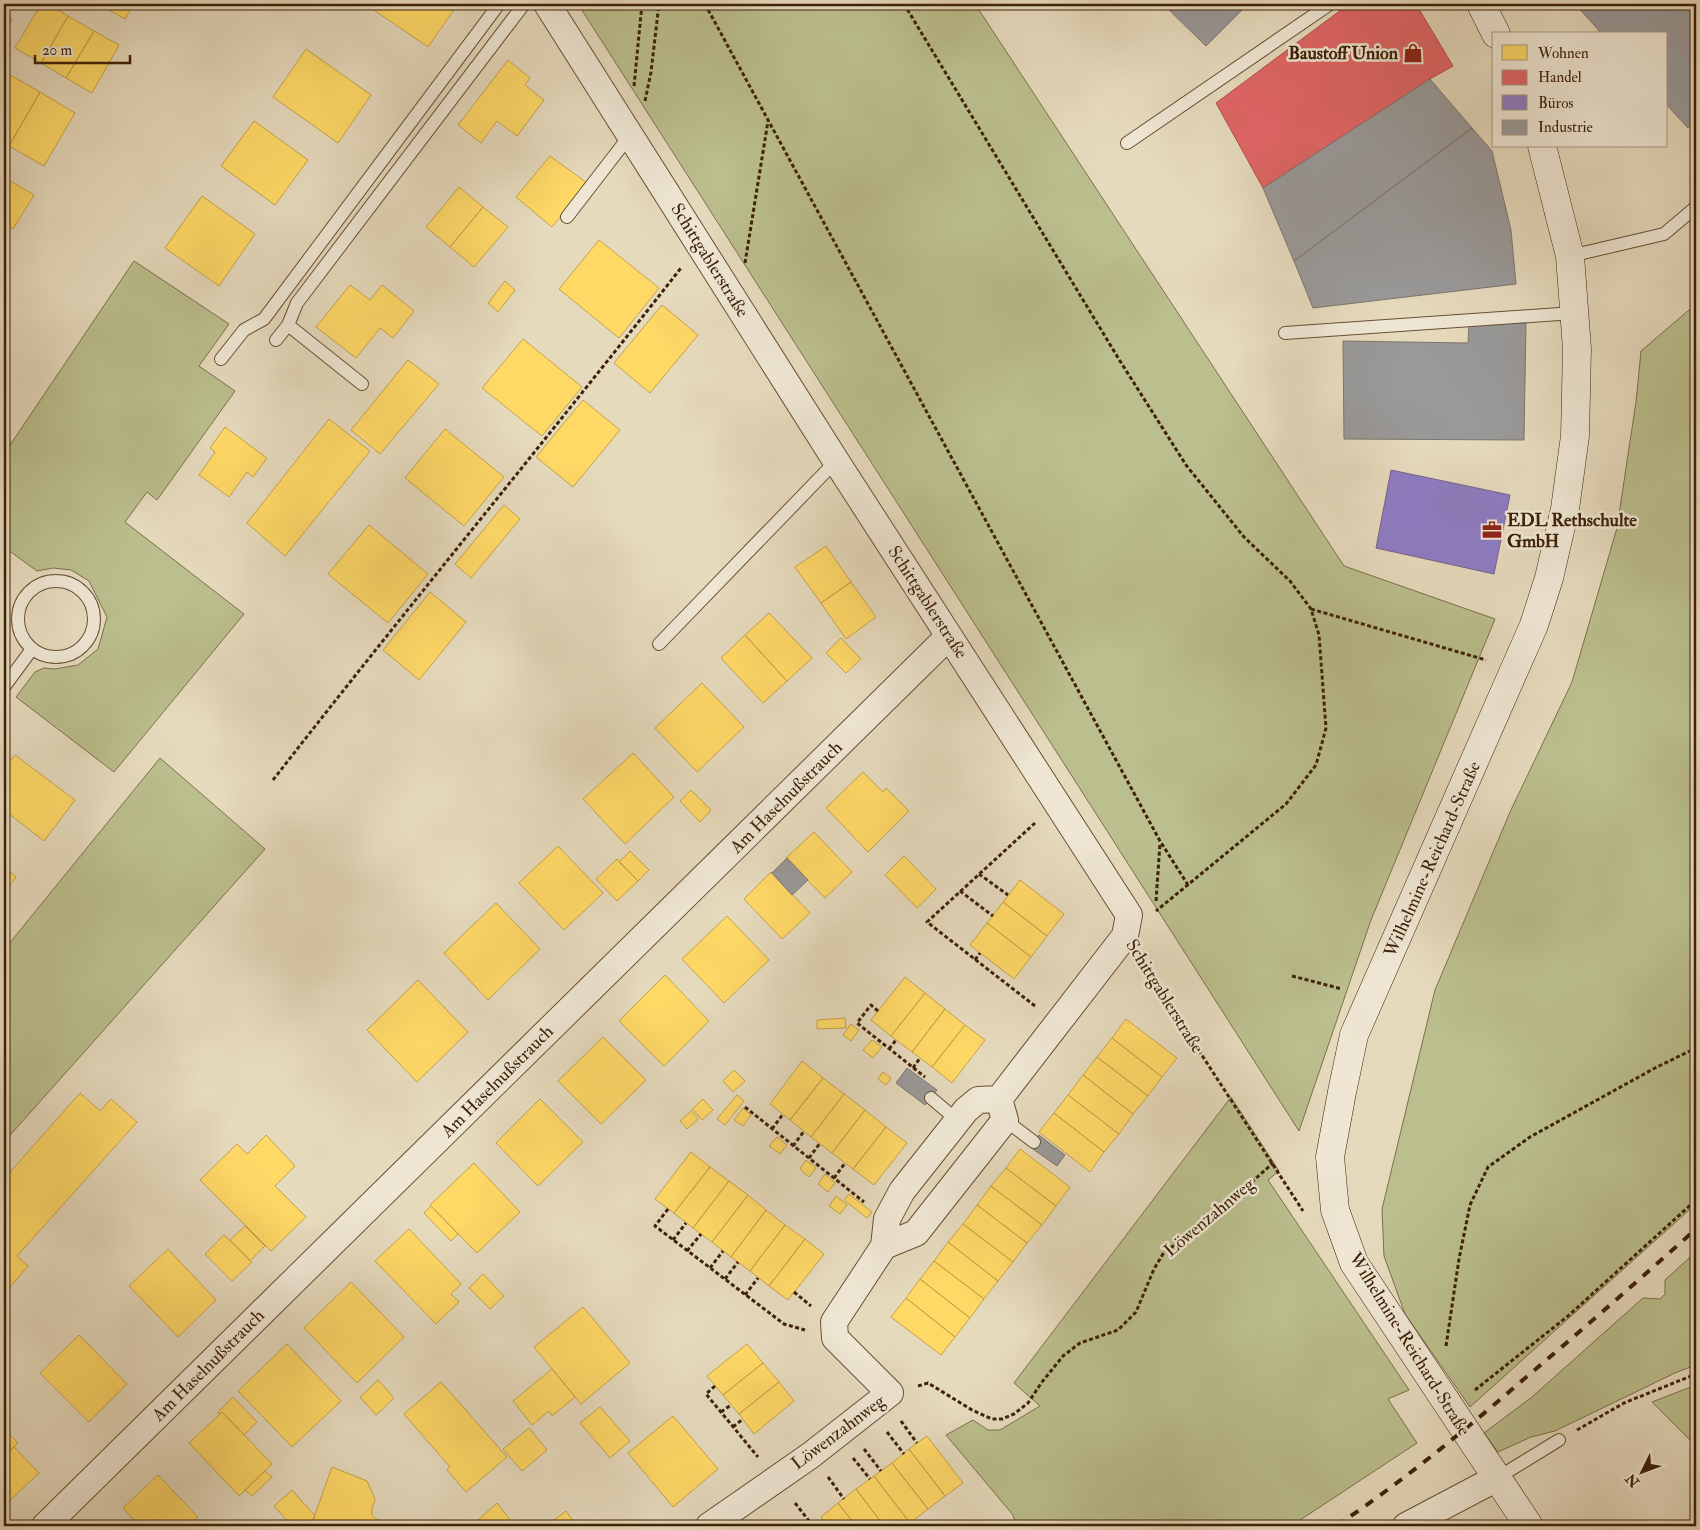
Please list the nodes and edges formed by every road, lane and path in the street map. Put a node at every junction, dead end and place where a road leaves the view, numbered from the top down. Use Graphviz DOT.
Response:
graph roads {
  1 [pos="499,4"];
  2 [pos="524,4"];
  3 [pos="547,4"];
  4 [pos="642,4"];
  5 [pos="659,4"];
  6 [pos="705,4"];
  7 [pos="904,4"];
  8 [pos="1330,4"];
  9 [pos="1481,4"];
  10 [pos="1495,32"];
  11 [pos="768,120"];
  12 [pos="631,134"];
  13 [pos="1127,144"];
  14 [pos="1543,148"];
  15 [pos="1696,207"];
  16 [pos="567,217"];
  17 [pos="700,243"];
  18 [pos="1570,256"];
  19 [pos="738,306"];
  20 [pos="1574,313"];
  21 [pos="288,324"];
  22 [pos="1285,333"];
  23 [pos="276,340"];
  24 [pos="221,359"];
  25 [pos="362,384"];
  26 [pos="836,460"];
  27 [pos="1312,609"];
  28 [pos="949,636"];
  29 [pos="659,644"];
  30 [pos="32,649"];
  31 [pos="1515,669"];
  32 [pos="4,687"];
  33 [pos="273,780"];
  34 [pos="1057,804"];
  35 [pos="1160,841"];
  36 [pos="979,874"];
  37 [pos="960,890"];
  38 [pos="1008,895"];
  39 [pos="1156,912"];
  40 [pos="993,916"];
  41 [pos="1125,936"];
  42 [pos="980,953"];
  43 [pos="975,960"];
  44 [pos="1292,976"];
  45 [pos="1371,996"];
  46 [pos="878,1011"];
  47 [pos="1057,1023"];
  48 [pos="896,1040"];
  49 [pos="1696,1048"];
  50 [pos="889,1049"];
  51 [pos="920,1058"];
  52 [pos="913,1068"];
  53 [pos="928,1080"];
  54 [pos="931,1098"];
  55 [pos="745,1107"];
  56 [pos="1002,1109"];
  57 [pos="783,1114"];
  58 [pos="958,1120"];
  59 [pos="772,1129"];
  60 [pos="804,1131"];
  61 [pos="1034,1142"];
  62 [pos="820,1143"];
  63 [pos="793,1146"];
  64 [pos="809,1158"];
  65 [pos="846,1163"];
  66 [pos="1272,1163"];
  67 [pos="834,1178"];
  68 [pos="1696,1200"];
  69 [pos="1297,1201"];
  70 [pos="668,1209"];
  71 [pos="887,1219"];
  72 [pos="686,1223"];
  73 [pos="700,1234"];
  74 [pos="673,1240"];
  75 [pos="884,1246"];
  76 [pos="687,1251"];
  77 [pos="723,1251"];
  78 [pos="738,1262"];
  79 [pos="710,1268"];
  80 [pos="758,1278"];
  81 [pos="724,1279"];
  82 [pos="745,1295"];
  83 [pos="835,1338"];
  84 [pos="1422,1366"];
  85 [pos="1696,1374"];
  86 [pos="928,1384"];
  87 [pos="715,1386"];
  88 [pos="731,1405"];
  89 [pos="1451,1410"];
  90 [pos="721,1412"];
  91 [pos="743,1420"];
  92 [pos="733,1427"];
  93 [pos="1559,1440"];
  94 [pos="1497,1478"];
  95 [pos="776,1479"];
  96 [pos="44,1526"];
  97 [pos="709,1526"];
  98 [pos="1406,1526"];
  99 [pos="1529,1526"];
  1 -- 24 [label="lane"];
  2 -- 21 [label="lane"];
  3 -- 12 [label="street, Schittgablerstraße"];
  4 -- 12 [label="path"];
  5 -- 12 [label="path"];
  6 -- 11 [label="path"];
  7 -- 27 [label="path"];
  8 -- 13 [label="lane"];
  9 -- 10 [label="street"];
  11 -- 19 [label="path"];
  11 -- 35 [label="path"];
  12 -- 16 [label="lane"];
  12 -- 17 [label="street, Schittgablerstraße"];
  14 -- 18 [label="street, Wilhelmine-Reichard-Straße"];
  15 -- 18 [label="lane"];
  17 -- 19 [label="street, Schittgablerstraße"];
  17 -- 33 [label="path"];
  18 -- 20 [label="street, Wilhelmine-Reichard-Straße"];
  19 -- 26 [label="street, Schittgablerstraße"];
  20 -- 22 [label="lane"];
  20 -- 31 [label="street, Wilhelmine-Reichard-Straße"];
  21 -- 23 [label="lane"];
  21 -- 25 [label="lane"];
  26 -- 28 [label="street, Schittgablerstraße"];
  26 -- 29 [label="lane"];
  27 -- 31 [label="path"];
  27 -- 35 [label="path"];
  28 -- 34 [label="street, Schittgablerstraße"];
  28 -- 96 [label="street, Am Haselnußstrauch"];
  30 -- 30 [label="lane"];
  30 -- 32 [label="lane"];
  31 -- 45 [label="street, Wilhelmine-Reichard-Straße"];
  34 -- 36 [label="path"];
  34 -- 41 [label="street, Schittgablerstraße"];
  35 -- 39 [label="path"];
  36 -- 37 [label="path"];
  36 -- 38 [label="path"];
  37 -- 40 [label="path"];
  37 -- 43 [label="path"];
  41 -- 47 [label="street"];
  41 -- 66 [label="path, Schittgablerstraße"];
  42 -- 43 [label="path"];
  43 -- 47 [label="path"];
  44 -- 45 [label="path"];
  45 -- 84 [label="street, Wilhelmine-Reichard-Straße"];
  46 -- 50 [label="path"];
  47 -- 56 [label="street"];
  48 -- 50 [label="path"];
  49 -- 84 [label="path"];
  50 -- 52 [label="path"];
  51 -- 52 [label="path"];
  52 -- 53 [label="path"];
  54 -- 58 [label="lane"];
  55 -- 59 [label="path"];
  56 -- 58 [label="street"];
  56 -- 61 [label="lane"];
  56 -- 75 [label="street"];
  57 -- 59 [label="path"];
  58 -- 71 [label="street"];
  59 -- 63 [label="path"];
  60 -- 63 [label="path"];
  62 -- 64 [label="path"];
  63 -- 64 [label="path"];
  64 -- 67 [label="path"];
  65 -- 67 [label="path"];
  66 -- 69 [label="path, Schittgablerstraße"];
  66 -- 86 [label="path, Löwenzahnweg"];
  67 -- 71 [label="path"];
  68 -- 89 [label="path"];
  70 -- 74 [label="path"];
  71 -- 75 [label="street"];
  72 -- 74 [label="path"];
  73 -- 76 [label="path"];
  74 -- 76 [label="path"];
  75 -- 83 [label="street"];
  76 -- 79 [label="path"];
  77 -- 79 [label="path"];
  78 -- 81 [label="path"];
  79 -- 81 [label="path"];
  80 -- 82 [label="path"];
  81 -- 82 [label="path"];
  82 -- 83 [label="path"];
  83 -- 95 [label="street, Löwenzahnweg"];
  84 -- 89 [label="street, Wilhelmine-Reichard-Straße"];
  85 -- 93 [label="path"];
  87 -- 90 [label="path"];
  88 -- 90 [label="path"];
  89 -- 94 [label="street, Wilhelmine-Reichard-Straße"];
  90 -- 92 [label="path"];
  91 -- 92 [label="path"];
  92 -- 95 [label="path"];
  93 -- 94 [label="lane"];
  94 -- 98 [label="street"];
  94 -- 99 [label="street, Wilhelmine-Reichard-Straße"];
  95 -- 97 [label="street, Löwenzahnweg"];
}
